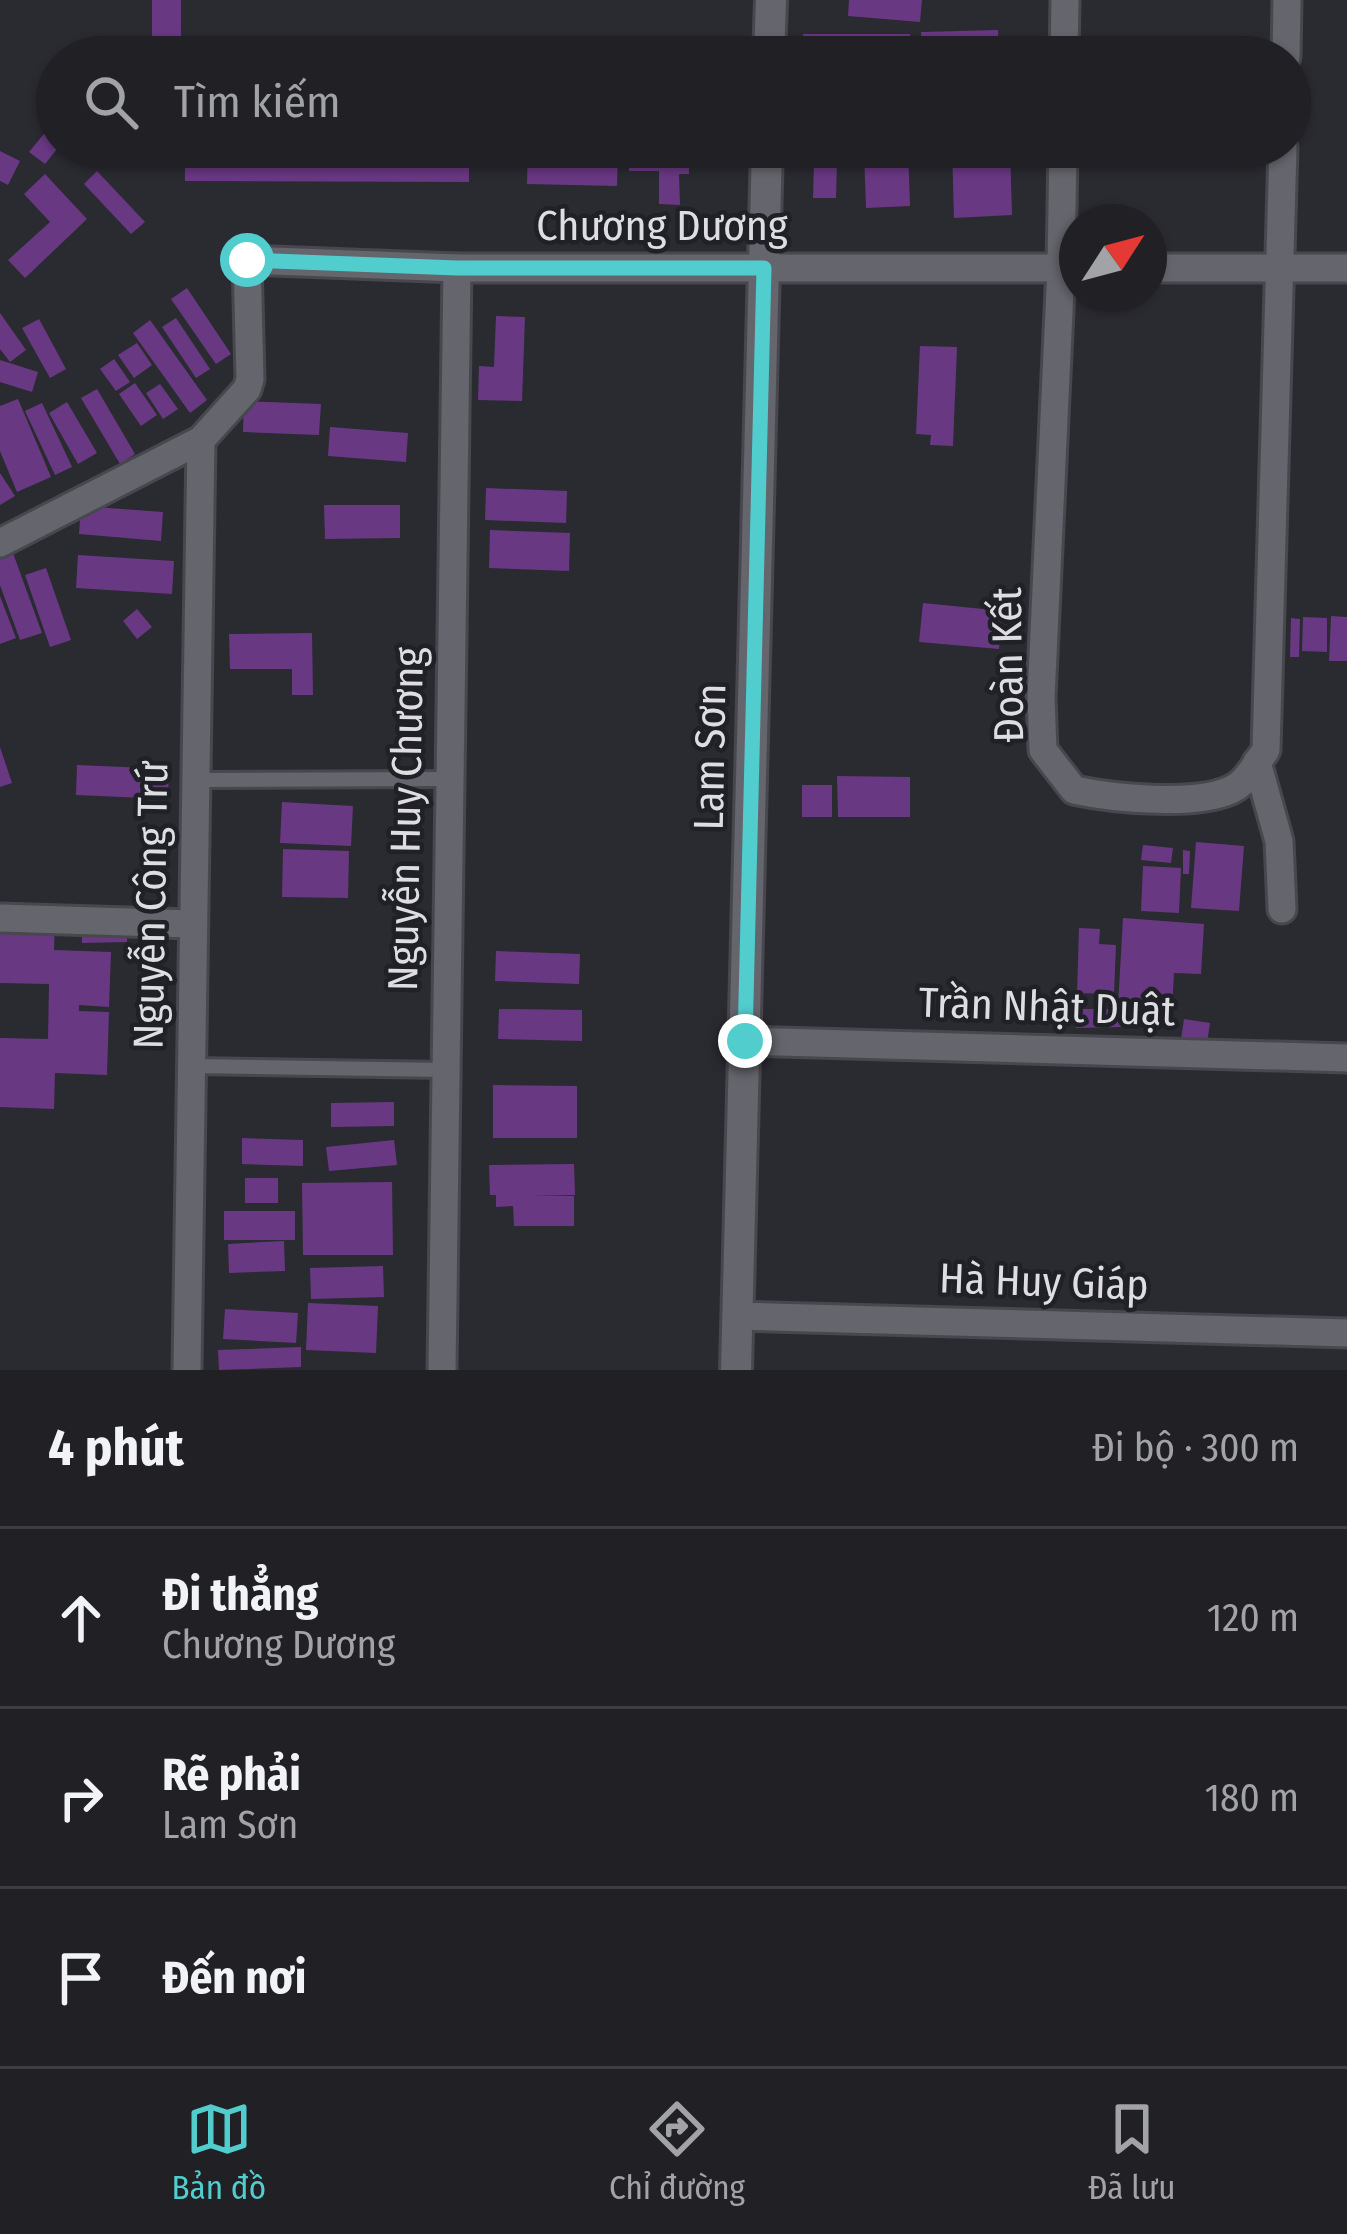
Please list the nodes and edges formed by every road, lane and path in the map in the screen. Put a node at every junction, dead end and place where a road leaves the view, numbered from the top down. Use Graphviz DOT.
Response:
graph roads {
  1 [pos="771,0"];
  2 [pos="1065,0"];
  3 [pos="1287,0"];
  4 [pos="770,36"];
  5 [pos="1064,36"];
  6 [pos="1286,36"];
  7 [pos="766,168"];
  8 [pos="1064,168"];
  9 [pos="1282,168"];
  10 [pos="1066,204"];
  11 [pos="457,268"];
  12 [pos="764,268"];
  13 [pos="1059,268"];
  14 [pos="1167,268"];
  15 [pos="1280,268"];
  16 [pos="1347,268"];
  17 [pos="1066,312"];
  18 [pos="201,440"];
  19 [pos="0,543"];
  20 [pos="1257,762"];
  21 [pos="448,779"];
  22 [pos="194,780"];
  23 [pos="1282,909"];
  24 [pos="0,918"];
  25 [pos="192,924"];
  26 [pos="745,1041"];
  27 [pos="1347,1058"];
  28 [pos="191,1066"];
  29 [pos="445,1070"];
  30 [pos="738,1316"];
  31 [pos="1347,1333"];
  32 [pos="187,1370"];
  33 [pos="442,1370"];
  34 [pos="736,1370"];
  1 -- 4 [label="street"];
  2 -- 5 [label="street"];
  3 -- 6 [label="street"];
  7 -- 12 [label="street, Lam Sơn"];
  8 -- 10 [label="street, Đoàn Kết"];
  9 -- 15 [label="street"];
  11 -- 12 [label="street, Chương Dương"];
  11 -- 18 [label="street, Chương Dương"];
  11 -- 21 [label="street, Nguyễn Huy Chương"];
  12 -- 13 [label="street, Chương Dương"];
  12 -- 26 [label="street, Lam Sơn"];
  14 -- 15 [label="street"];
  15 -- 16 [label="street"];
  15 -- 20 [label="street"];
  17 -- 20 [label="street, Đoàn Kết"];
  18 -- 19 [label="street"];
  18 -- 22 [label="street, Nguyễn Công Trứ"];
  20 -- 23 [label="street"];
  21 -- 22 [label="lane"];
  21 -- 29 [label="street, Nguyễn Huy Chương"];
  22 -- 25 [label="street, Nguyễn Công Trứ"];
  24 -- 25 [label="street"];
  25 -- 28 [label="street, Nguyễn Công Trứ"];
  26 -- 27 [label="street, Trần Nhật Duật"];
  26 -- 30 [label="street, Lam Sơn"];
  28 -- 29 [label="lane"];
  28 -- 32 [label="street, Nguyễn Công Trứ"];
  29 -- 33 [label="street, Nguyễn Huy Chương"];
  30 -- 31 [label="street, Hà Huy Giáp"];
  30 -- 34 [label="street, Lam Sơn"];
}
